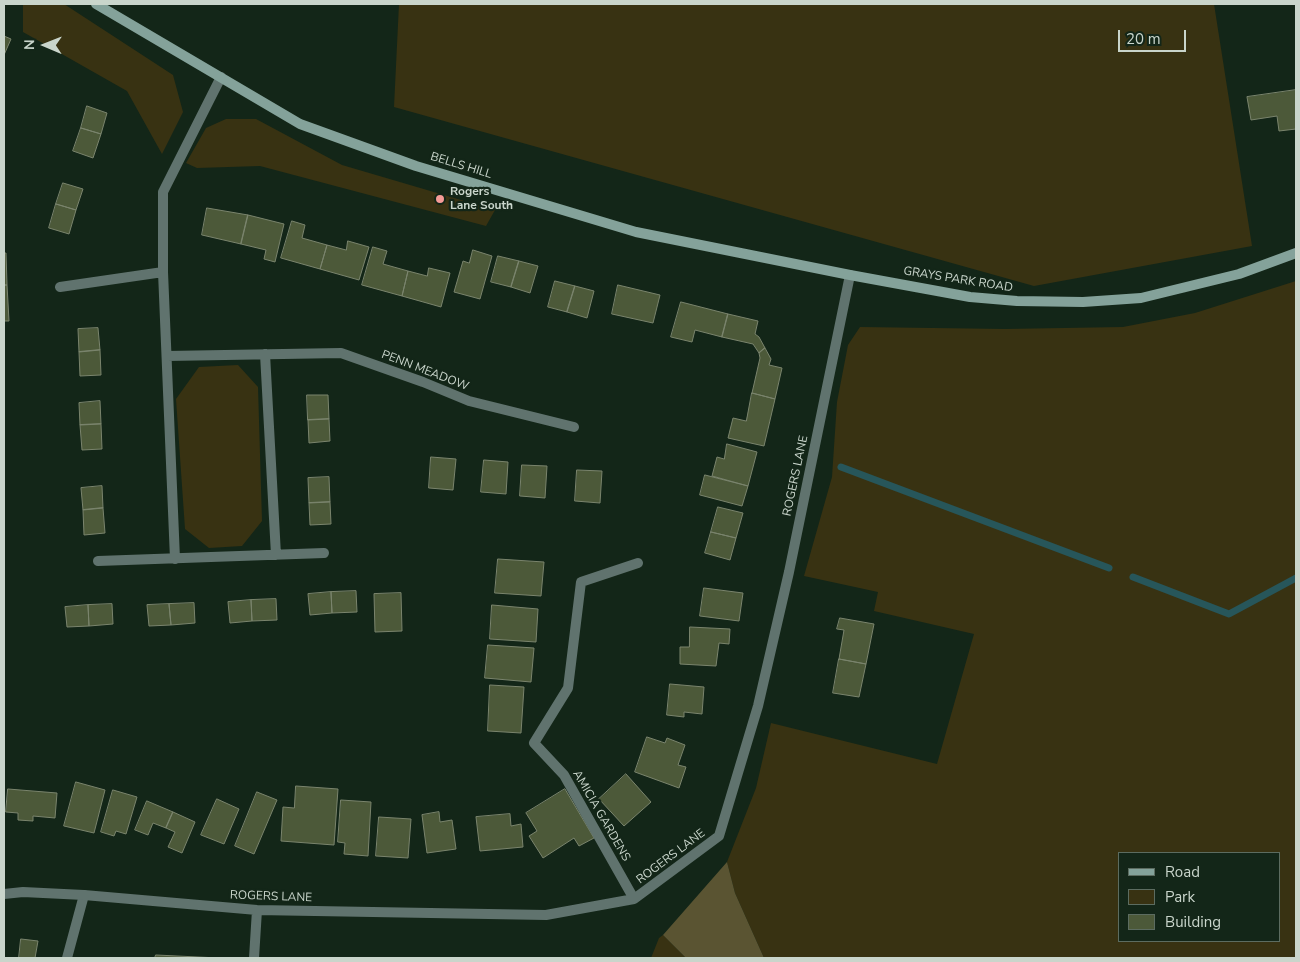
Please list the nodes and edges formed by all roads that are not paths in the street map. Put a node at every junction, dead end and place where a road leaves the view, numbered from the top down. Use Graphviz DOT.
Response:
graph roads {
  1 [pos="96,4"];
  2 [pos="221,77"];
  3 [pos="1296,253"];
  4 [pos="163,272"];
  5 [pos="850,275"];
  6 [pos="60,287"];
  7 [pos="265,354"];
  8 [pos="167,356"];
  9 [pos="574,427"];
  10 [pos="324,553"];
  11 [pos="276,555"];
  12 [pos="175,559"];
  13 [pos="98,561"];
  14 [pos="638,563"];
  15 [pos="4,894"];
  16 [pos="84,895"];
  17 [pos="634,900"];
  18 [pos="257,910"];
  19 [pos="67,958"];
  20 [pos="254,958"];
  1 -- 2 [label="main road, BELLS HILL"];
  2 -- 4 [label="street"];
  2 -- 5 [label="main road, BELLS HILL"];
  3 -- 5 [label="main road, GRAYS PARK ROAD"];
  4 -- 6 [label="street"];
  4 -- 8 [label="street"];
  5 -- 17 [label="street, ROGERS LANE"];
  7 -- 8 [label="street, PENN MEADOW"];
  7 -- 9 [label="street, PENN MEADOW"];
  7 -- 11 [label="street"];
  8 -- 12 [label="street"];
  10 -- 11 [label="street"];
  11 -- 12 [label="street"];
  12 -- 13 [label="street"];
  14 -- 17 [label="street, AMICIA GARDENS"];
  15 -- 16 [label="street, ROGERS LANE"];
  16 -- 18 [label="street, ROGERS LANE"];
  16 -- 19 [label="street"];
  17 -- 18 [label="street, ROGERS LANE"];
  18 -- 20 [label="street"];
}
